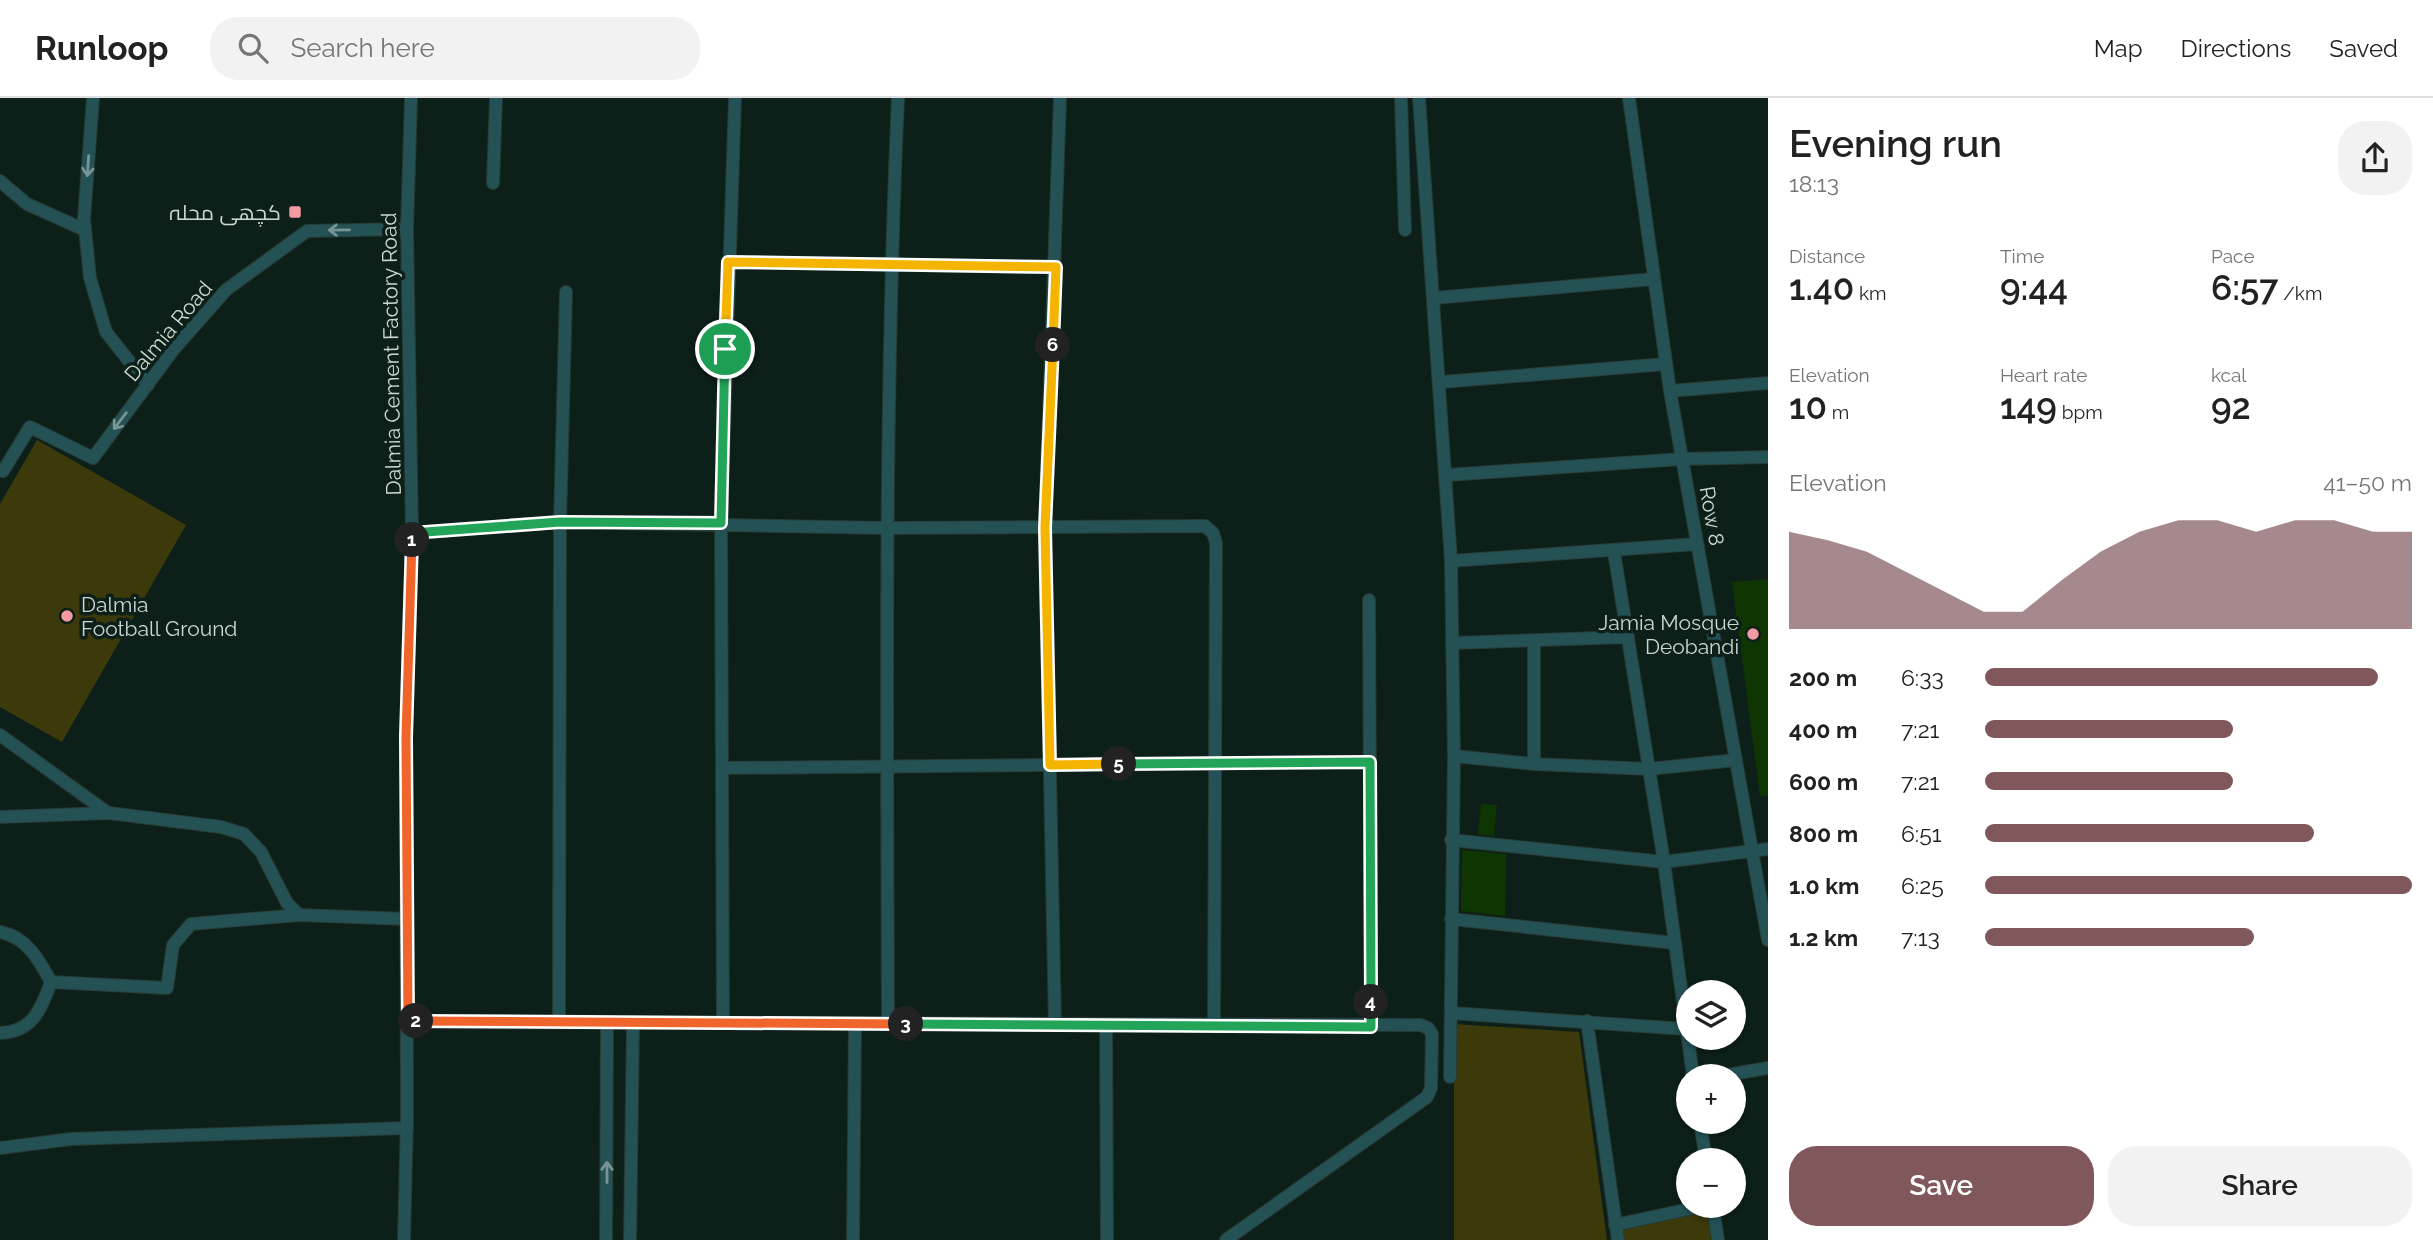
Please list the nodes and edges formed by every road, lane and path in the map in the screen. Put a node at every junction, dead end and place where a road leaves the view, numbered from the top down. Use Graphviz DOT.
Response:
graph roads {
  1 [pos="93,98"];
  2 [pos="411,98"];
  3 [pos="496,98"];
  4 [pos="735,98"];
  5 [pos="898,98"];
  6 [pos="1060,98"];
  7 [pos="1401,98"];
  8 [pos="1419,98"];
  9 [pos="1629,98"];
  10 [pos="0,181"];
  11 [pos="493,183"];
  12 [pos="407,229"];
  13 [pos="85,230"];
  14 [pos="1405,230"];
  15 [pos="728,262"];
  16 [pos="890,265"];
  17 [pos="1056,267"];
  18 [pos="1654,279"];
  19 [pos="566,292"];
  20 [pos="1434,298"];
  21 [pos="1666,364"];
  22 [pos="1441,382"];
  23 [pos="1768,383"];
  24 [pos="148,385"];
  25 [pos="1670,391"];
  26 [pos="1768,457"];
  27 [pos="1682,459"];
  28 [pos="0,470"];
  29 [pos="1447,475"];
  30 [pos="560,522"];
  31 [pos="721,523"];
  32 [pos="886,528"];
  33 [pos="1045,528"];
  34 [pos="412,533"];
  35 [pos="1697,544"];
  36 [pos="1614,552"];
  37 [pos="1451,561"];
  38 [pos="1369,600"];
  39 [pos="1628,637"];
  40 [pos="1534,642"];
  41 [pos="1452,643"];
  42 [pos="0,735"];
  43 [pos="1454,756"];
  44 [pos="1736,760"];
  45 [pos="1370,762"];
  46 [pos="1214,764"];
  47 [pos="1534,764"];
  48 [pos="1050,765"];
  49 [pos="887,766"];
  50 [pos="722,768"];
  51 [pos="1649,769"];
  52 [pos="109,813"];
  53 [pos="0,817"];
  54 [pos="1451,840"];
  55 [pos="1768,849"];
  56 [pos="1752,851"];
  57 [pos="1664,862"];
  58 [pos="299,915"];
  59 [pos="407,919"];
  60 [pos="1451,919"];
  61 [pos="0,932"];
  62 [pos="1768,940"];
  63 [pos="1674,943"];
  64 [pos="1679,980"];
  65 [pos="51,982"];
  66 [pos="1451,1013"];
  67 [pos="408,1021"];
  68 [pos="559,1021"];
  69 [pos="1587,1021"];
  70 [pos="607,1023"];
  71 [pos="723,1023"];
  72 [pos="633,1024"];
  73 [pos="855,1024"];
  74 [pos="888,1024"];
  75 [pos="1055,1025"];
  76 [pos="1106,1026"];
  77 [pos="1214,1027"];
  78 [pos="1371,1027"];
  79 [pos="1676,1028"];
  80 [pos="0,1033"];
  81 [pos="1768,1068"];
  82 [pos="1746,1072"];
  83 [pos="1450,1077"];
  84 [pos="607,1109"];
  85 [pos="632,1111"];
  86 [pos="407,1128"];
  87 [pos="0,1148"];
  88 [pos="1676,1212"];
  89 [pos="1715,1218"];
  90 [pos="1615,1225"];
  91 [pos="404,1240"];
  92 [pos="606,1240"];
  93 [pos="630,1240"];
  94 [pos="853,1240"];
  95 [pos="1107,1240"];
  96 [pos="1226,1240"];
  97 [pos="1618,1240"];
  98 [pos="1718,1240"];
  1 -- 13 [label="street, one-way"];
  2 -- 12 [label="street, Dalmia Cement Factory Road"];
  3 -- 11 [label="street"];
  4 -- 15 [label="street"];
  5 -- 16 [label="street"];
  6 -- 17 [label="street"];
  7 -- 14 [label="street"];
  8 -- 20 [label="street"];
  9 -- 18 [label="street, Row 8"];
  10 -- 13 [label="street"];
  12 -- 24 [label="street, Dalmia Road, one-way"];
  12 -- 34 [label="street, Dalmia Cement Factory Road"];
  13 -- 24 [label="street"];
  15 -- 16 [label="street"];
  15 -- 31 [label="street"];
  16 -- 17 [label="street"];
  16 -- 32 [label="street"];
  17 -- 33 [label="street"];
  18 -- 20 [label="street"];
  18 -- 21 [label="street, Row 8"];
  19 -- 30 [label="street"];
  20 -- 22 [label="street"];
  21 -- 22 [label="street"];
  21 -- 25 [label="street, Row 8"];
  22 -- 29 [label="street"];
  23 -- 25 [label="street"];
  24 -- 28 [label="street, Dalmia Road, one-way"];
  25 -- 27 [label="street, Row 8"];
  26 -- 27 [label="street"];
  27 -- 29 [label="street"];
  27 -- 35 [label="street, Row 8"];
  29 -- 37 [label="street"];
  30 -- 31 [label="street"];
  30 -- 34 [label="street"];
  30 -- 68 [label="street"];
  31 -- 32 [label="street"];
  31 -- 50 [label="street"];
  32 -- 33 [label="street"];
  32 -- 49 [label="street"];
  33 -- 46 [label="street"];
  33 -- 48 [label="street"];
  34 -- 59 [label="street, Dalmia Cement Factory Road"];
  35 -- 36 [label="street"];
  35 -- 44 [label="street, Row 8"];
  36 -- 37 [label="street"];
  36 -- 39 [label="street"];
  37 -- 41 [label="street"];
  38 -- 45 [label="street"];
  39 -- 40 [label="street"];
  39 -- 51 [label="street"];
  40 -- 41 [label="street"];
  40 -- 47 [label="street"];
  41 -- 43 [label="street"];
  42 -- 52 [label="street"];
  43 -- 47 [label="street"];
  43 -- 54 [label="street"];
  44 -- 51 [label="street"];
  44 -- 56 [label="street, Row 8"];
  45 -- 46 [label="street"];
  45 -- 78 [label="street"];
  46 -- 48 [label="street"];
  46 -- 77 [label="street"];
  47 -- 51 [label="street"];
  48 -- 49 [label="street"];
  48 -- 75 [label="street"];
  49 -- 50 [label="street"];
  49 -- 74 [label="street"];
  50 -- 71 [label="street"];
  51 -- 57 [label="street"];
  52 -- 53 [label="street"];
  52 -- 58 [label="street"];
  54 -- 57 [label="street"];
  54 -- 60 [label="street"];
  55 -- 56 [label="street"];
  56 -- 57 [label="street"];
  56 -- 62 [label="street, Row 8"];
  57 -- 63 [label="street"];
  58 -- 59 [label="street"];
  58 -- 65 [label="street"];
  59 -- 67 [label="street, Dalmia Cement Factory Road"];
  60 -- 63 [label="street"];
  60 -- 66 [label="street"];
  61 -- 65 [label="street"];
  63 -- 64 [label="street"];
  65 -- 80 [label="street"];
  66 -- 69 [label="street"];
  66 -- 83 [label="street"];
  67 -- 68 [label="street"];
  67 -- 86 [label="street, Dalmia Cement Factory Road"];
  68 -- 70 [label="street"];
  69 -- 79 [label="street"];
  69 -- 90 [label="street"];
  70 -- 72 [label="street"];
  70 -- 84 [label="street"];
  71 -- 72 [label="street"];
  71 -- 73 [label="street"];
  72 -- 85 [label="street"];
  73 -- 74 [label="street"];
  73 -- 94 [label="street"];
  74 -- 75 [label="street"];
  75 -- 76 [label="street"];
  76 -- 77 [label="street"];
  76 -- 95 [label="street"];
  77 -- 78 [label="street"];
  78 -- 96 [label="street"];
  81 -- 82 [label="street"];
  84 -- 85 [label="street"];
  92 -- 84 [label="street, one-way"];
  85 -- 93 [label="street"];
  86 -- 87 [label="street"];
  86 -- 91 [label="street, Dalmia Cement Factory Road"];
  88 -- 90 [label="street"];
  89 -- 98 [label="street"];
  90 -- 97 [label="street"];
}
